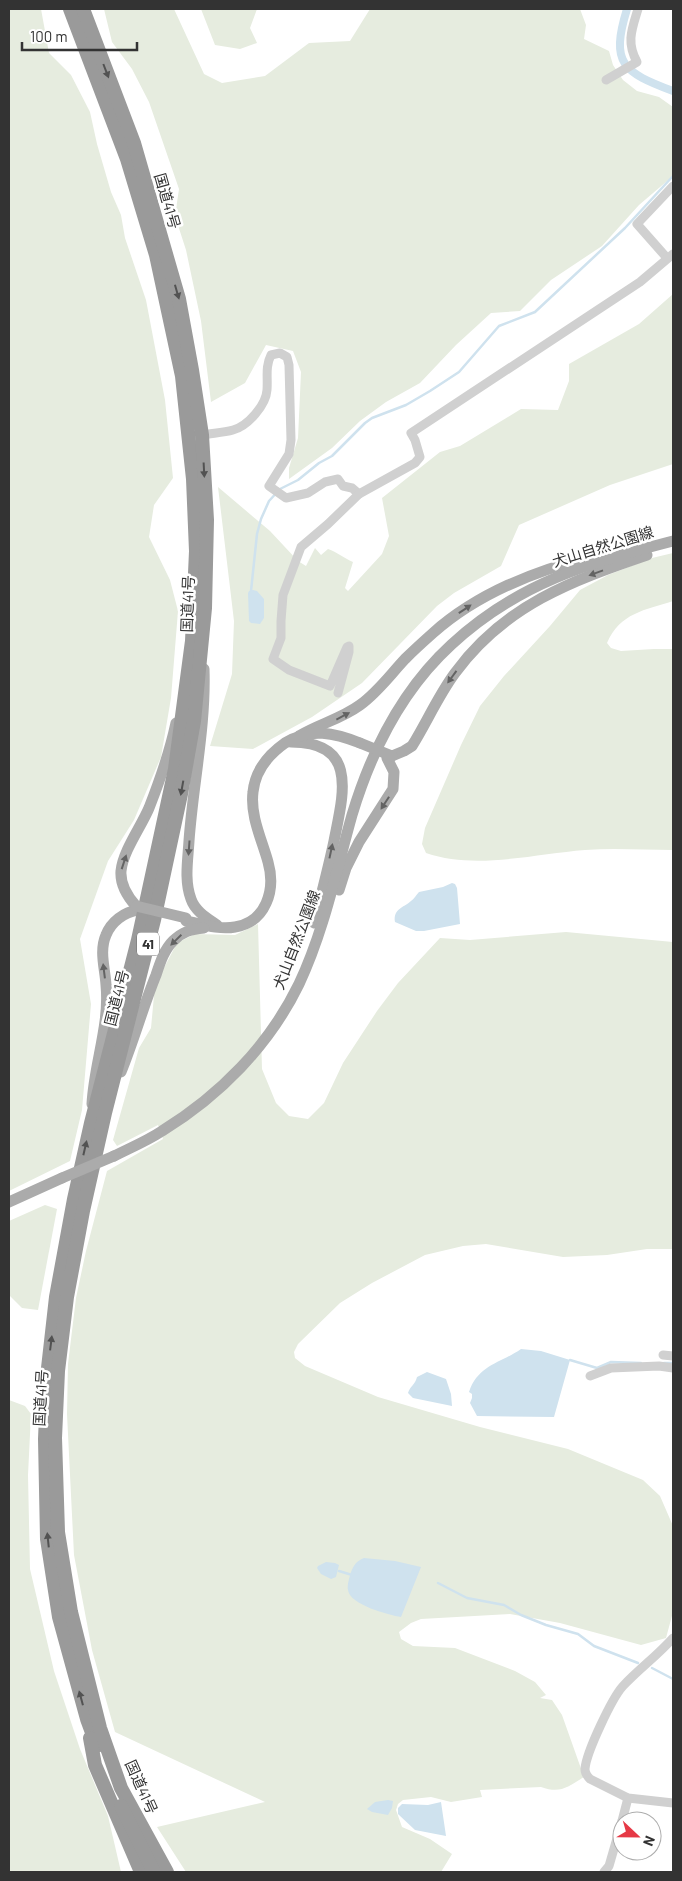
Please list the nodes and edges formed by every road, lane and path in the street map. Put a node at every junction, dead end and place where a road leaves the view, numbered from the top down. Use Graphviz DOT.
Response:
graph roads {
  1 [pos="70,9"];
  2 [pos="83,9"];
  3 [pos="638,9"];
  4 [pos="606,80"];
  5 [pos="673,186"];
  6 [pos="670,256"];
  7 [pos="202,435"];
  8 [pos="359,494"];
  9 [pos="673,536"];
  10 [pos="673,541"];
  11 [pos="198,642"];
  12 [pos="338,693"];
  13 [pos="299,736"];
  14 [pos="286,742"];
  15 [pos="389,757"];
  16 [pos="137,908"];
  17 [pos="221,927"];
  18 [pos="299,983"];
  19 [pos="105,1113"];
  20 [pos="91,1123"];
  21 [pos="9,1202"];
  22 [pos="662,1355"];
  23 [pos="673,1356"];
  24 [pos="673,1368"];
  25 [pos="590,1376"];
  26 [pos="673,1638"];
  27 [pos="87,1720"];
  28 [pos="628,1798"];
  29 [pos="673,1803"];
  30 [pos="625,1811"];
  31 [pos="142,1828"];
  32 [pos="612,1856"];
  33 [pos="141,1872"];
  34 [pos="154,1872"];
  35 [pos="167,1872"];
  36 [pos="176,1872"];
  37 [pos="604,1872"];
  1 -- 11 [label="highway, 国道41号 / 41"];
  2 -- 7 [label="highway, 国道41号 / 41, one-way"];
  3 -- 4 [label="street"];
  5 -- 6 [label="street"];
  6 -- 8 [label="street"];
  7 -- 8 [label="street"];
  7 -- 11 [label="highway, 国道41号 / 41, one-way"];
  8 -- 12 [label="street"];
  13 -- 9 [label="main road, one-way"];
  10 -- 15 [label="main road, one-way"];
  10 -- 18 [label="main road, 犬山自然公園線"];
  16 -- 11 [label="main road, one-way"];
  11 -- 17 [label="main road, one-way"];
  11 -- 19 [label="highway, 国道41号 / 41, one-way"];
  11 -- 20 [label="highway, 国道41号 / 41"];
  13 -- 14 [label="main road"];
  13 -- 15 [label="main road, bridge"];
  14 -- 17 [label="main road"];
  18 -- 14 [label="main road, one-way"];
  15 -- 18 [label="main road, one-way"];
  16 -- 17 [label="main road, bridge"];
  20 -- 16 [label="main road, one-way"];
  17 -- 19 [label="main road, one-way"];
  18 -- 21 [label="main road, 犬山自然公園線, bridge"];
  19 -- 31 [label="highway, 国道41号 / 41"];
  27 -- 20 [label="highway, 国道41号 / 41, one-way"];
  22 -- 23 [label="street"];
  24 -- 25 [label="street"];
  26 -- 28 [label="street"];
  27 -- 33 [label="highway"];
  27 -- 34 [label="highway, 国道41号 / 41"];
  28 -- 29 [label="street"];
  28 -- 30 [label="street"];
  31 -- 35 [label="highway, 国道41号 / 41"];
  31 -- 36 [label="highway"];
  32 -- 37 [label="street"];
}
